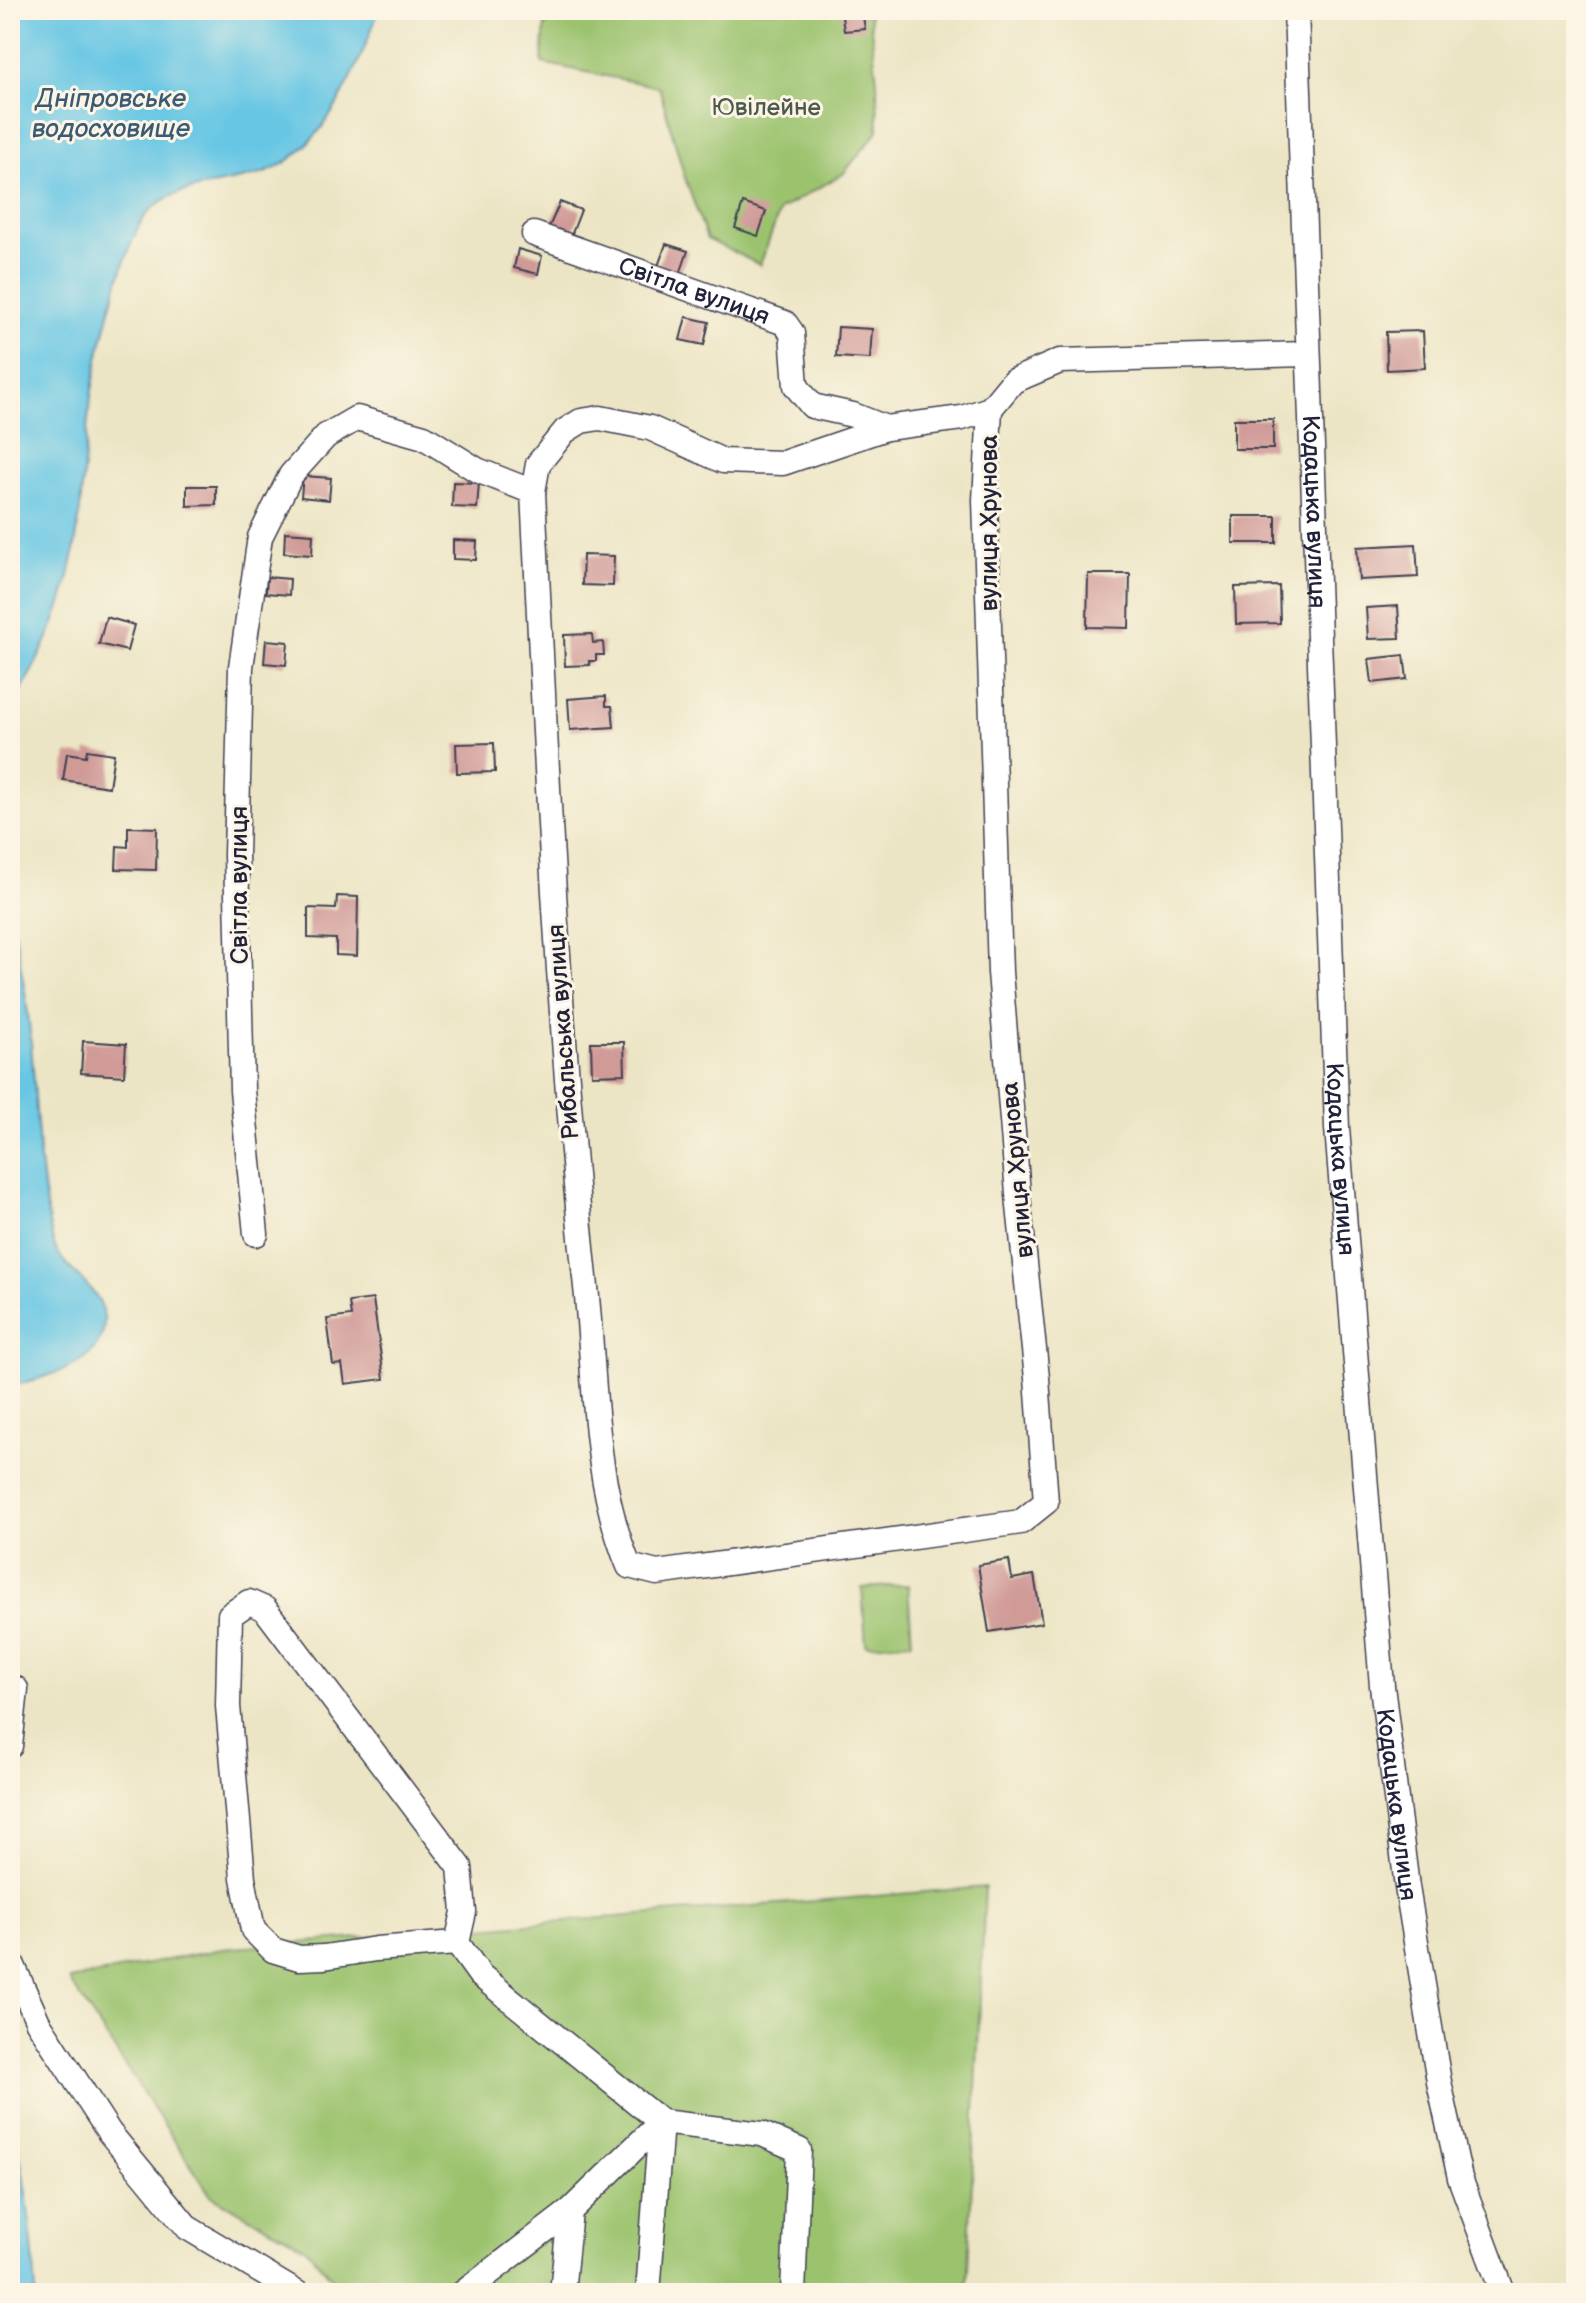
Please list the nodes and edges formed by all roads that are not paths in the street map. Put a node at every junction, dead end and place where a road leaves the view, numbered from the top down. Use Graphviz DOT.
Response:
graph roads {
  1 [pos="1296,10"];
  2 [pos="534,234"];
  3 [pos="1307,354"];
  4 [pos="990,409"];
  5 [pos="886,428"];
  6 [pos="533,492"];
  7 [pos="256,1234"];
  8 [pos="629,1566"];
  9 [pos="16,1689"];
  10 [pos="10,1746"];
  11 [pos="457,1943"];
  12 [pos="10,1959"];
  13 [pos="661,2122"];
  14 [pos="570,2211"];
  15 [pos="297,2293"];
  16 [pos="463,2293"];
  17 [pos="562,2293"];
  18 [pos="648,2293"];
  19 [pos="793,2293"];
  20 [pos="1503,2293"];
  1 -- 3 [label="street, Кодацька вулиця"];
  2 -- 5 [label="street, Світла вулиця"];
  3 -- 4 [label="street"];
  3 -- 20 [label="street, Кодацька вулиця"];
  4 -- 5 [label="street, Рибальська вулиця"];
  4 -- 8 [label="street, вулиця Хрунова"];
  5 -- 6 [label="street, Рибальська вулиця"];
  6 -- 7 [label="street, Світла вулиця"];
  6 -- 8 [label="street, Рибальська вулиця"];
  9 -- 10 [label="street"];
  11 -- 11 [label="street"];
  11 -- 13 [label="street"];
  12 -- 15 [label="street"];
  13 -- 14 [label="street"];
  13 -- 18 [label="street"];
  13 -- 19 [label="street"];
  14 -- 16 [label="street"];
  14 -- 17 [label="street"];
}
